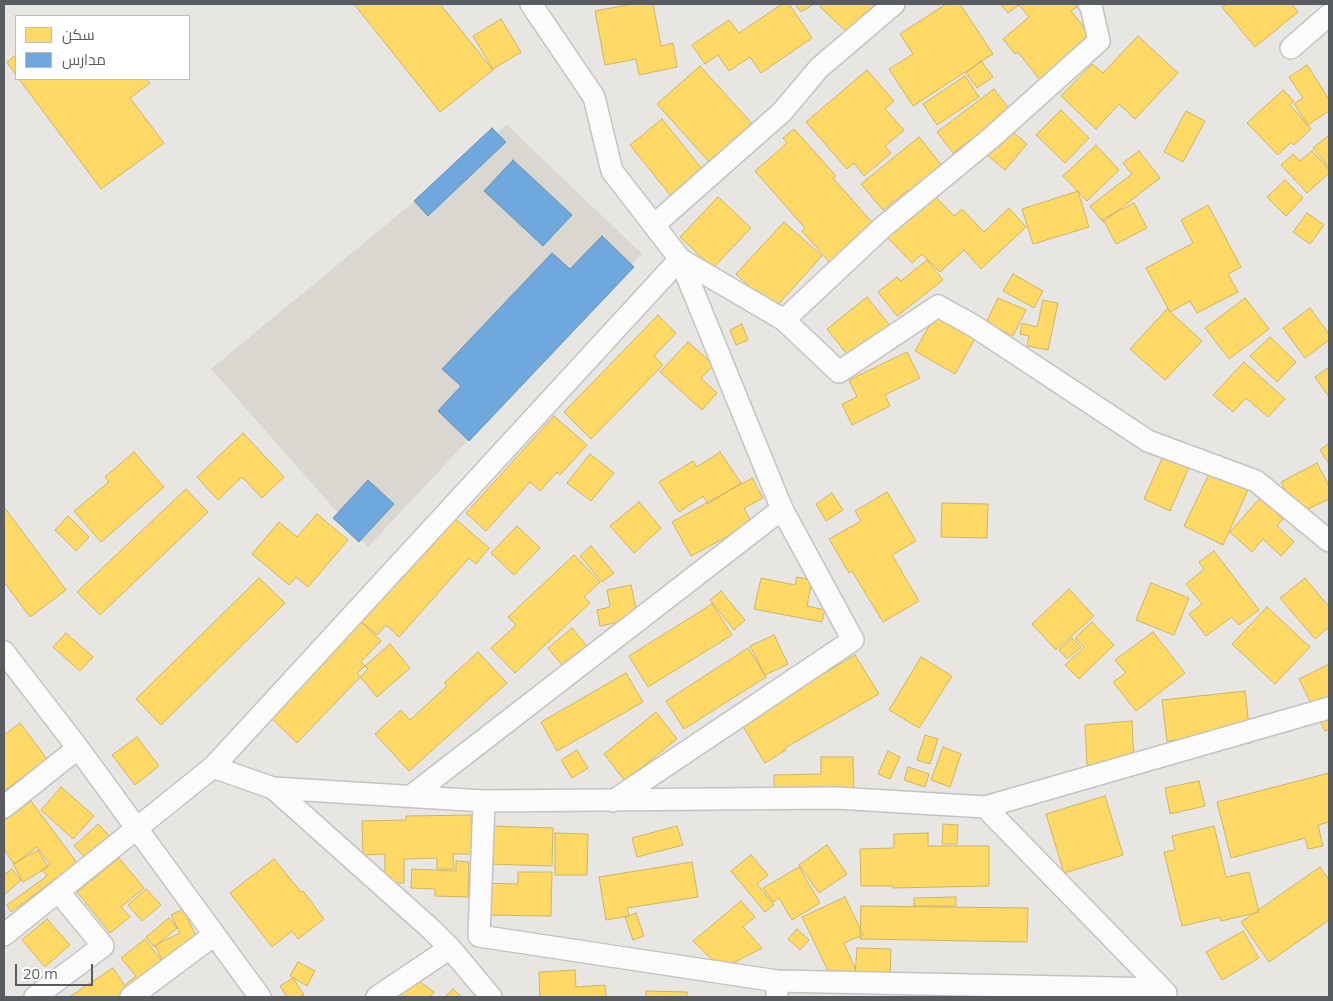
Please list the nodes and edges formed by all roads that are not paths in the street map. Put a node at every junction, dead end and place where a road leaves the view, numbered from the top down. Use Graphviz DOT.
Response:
graph roads {
  1 [pos="531,4"];
  2 [pos="894,4"];
  3 [pos="1089,4"];
  4 [pos="1329,15"];
  5 [pos="1292,48"];
  6 [pos="654,225"];
  7 [pos="680,260"];
  8 [pos="784,320"];
  9 [pos="782,509"];
  10 [pos="1329,541"];
  11 [pos="4,652"];
  12 [pos="1329,708"];
  13 [pos="78,748"];
  14 [pos="213,767"];
  15 [pos="273,788"];
  16 [pos="411,796"];
  17 [pos="484,801"];
  18 [pos="613,801"];
  19 [pos="4,807"];
  20 [pos="985,807"];
  21 [pos="136,829"];
  22 [pos="59,892"];
  23 [pos="4,935"];
  24 [pos="214,935"];
  25 [pos="450,948"];
  26 [pos="777,989"];
  27 [pos="1166,993"];
  28 [pos="35,997"];
  29 [pos="131,997"];
  30 [pos="260,997"];
  31 [pos="377,997"];
  32 [pos="491,997"];
  1 -- 6 [label="street"];
  2 -- 6 [label="street"];
  3 -- 8 [label="street"];
  4 -- 5 [label="street"];
  6 -- 7 [label="street"];
  7 -- 8 [label="street"];
  7 -- 9 [label="street"];
  7 -- 14 [label="street"];
  8 -- 10 [label="street"];
  9 -- 16 [label="street"];
  9 -- 18 [label="street"];
  11 -- 13 [label="street"];
  12 -- 20 [label="street"];
  13 -- 19 [label="street"];
  13 -- 21 [label="street"];
  14 -- 15 [label="street"];
  14 -- 21 [label="street"];
  15 -- 16 [label="street"];
  15 -- 25 [label="street"];
  16 -- 17 [label="street"];
  17 -- 18 [label="street"];
  17 -- 26 [label="street"];
  18 -- 20 [label="street"];
  20 -- 27 [label="street"];
  21 -- 22 [label="street"];
  21 -- 24 [label="street"];
  22 -- 23 [label="street"];
  22 -- 28 [label="street"];
  24 -- 29 [label="street"];
  24 -- 30 [label="street"];
  25 -- 31 [label="street"];
  25 -- 32 [label="street"];
  26 -- 27 [label="street"];
}
